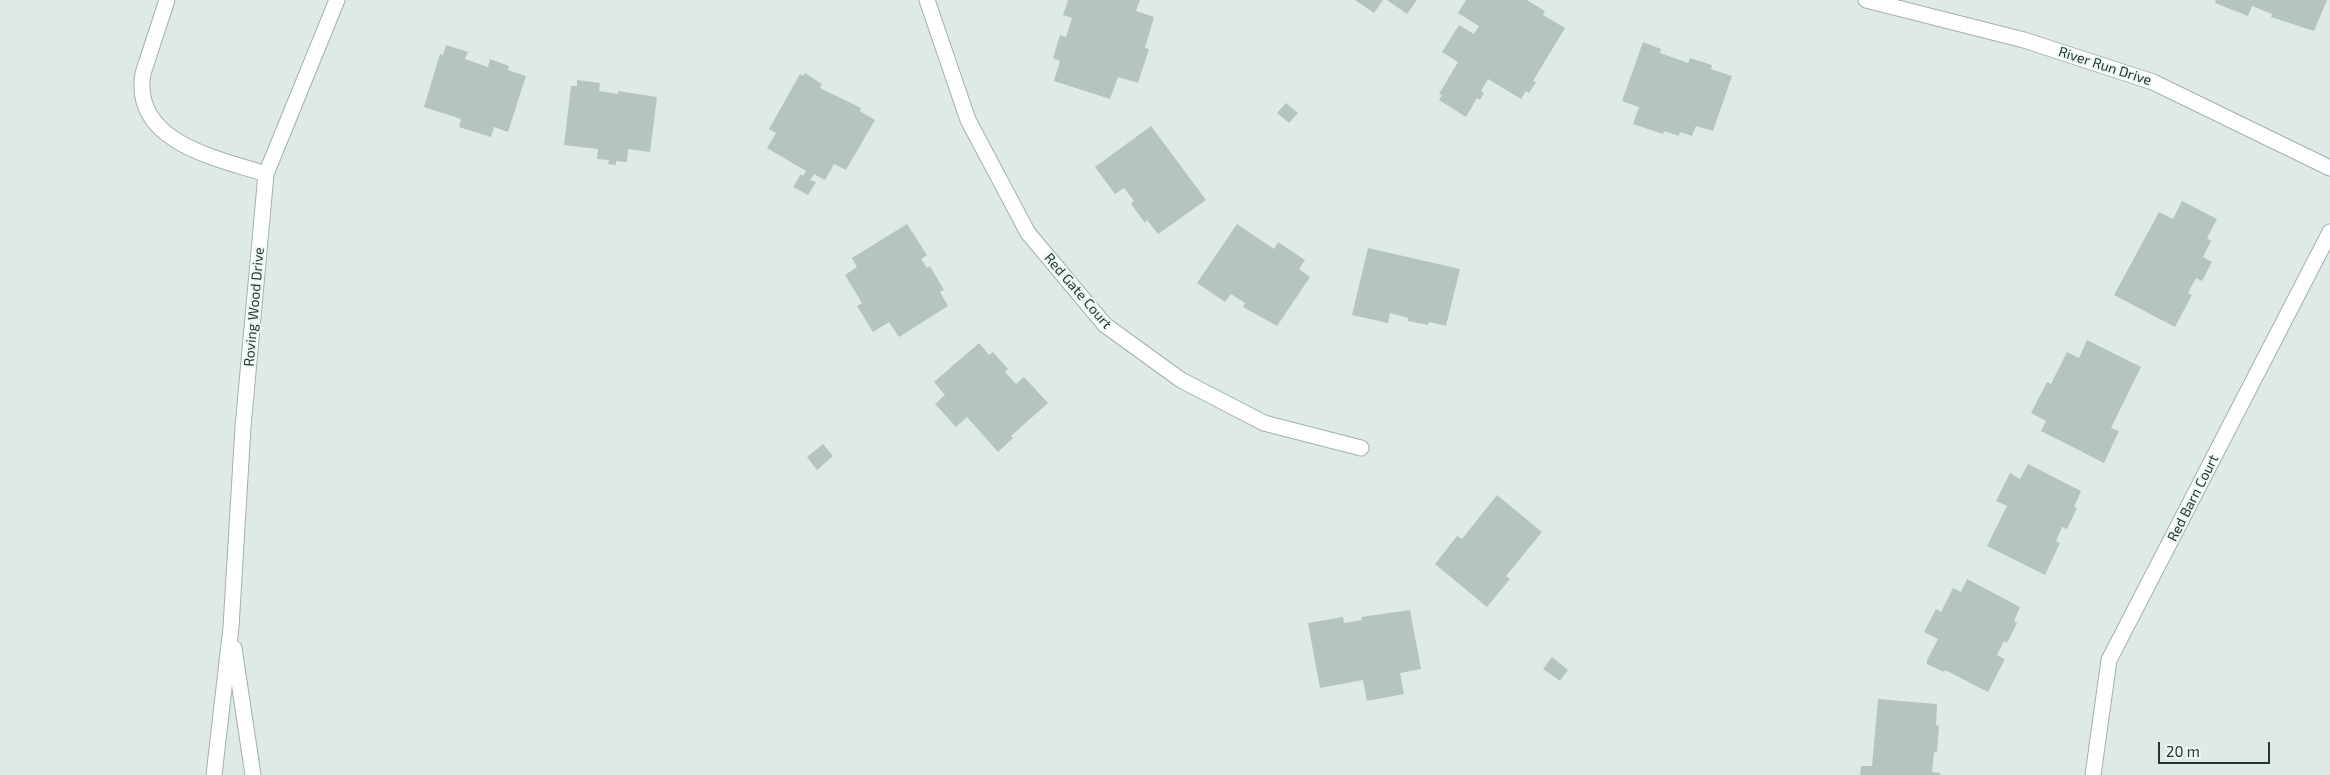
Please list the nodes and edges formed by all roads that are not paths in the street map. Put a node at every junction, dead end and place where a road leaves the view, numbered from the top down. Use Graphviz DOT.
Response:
graph roads {
  1 [pos="166,0"];
  2 [pos="337,0"];
  3 [pos="927,0"];
  4 [pos="1866,0"];
  5 [pos="2330,168"];
  6 [pos="266,174"];
  7 [pos="2330,232"];
  8 [pos="1360,448"];
  9 [pos="231,627"];
  10 [pos="214,775"];
  11 [pos="253,775"];
  12 [pos="2093,775"];
  1 -- 6 [label="street"];
  2 -- 6 [label="street, Roving Wood Drive"];
  3 -- 8 [label="street, Red Gate Court"];
  4 -- 5 [label="street, River Run Drive"];
  6 -- 9 [label="street, Roving Wood Drive"];
  7 -- 12 [label="street, Red Barn Court"];
  9 -- 10 [label="street, Roving Wood Drive"];
  9 -- 11 [label="street, Roving Wood Drive"];
}
